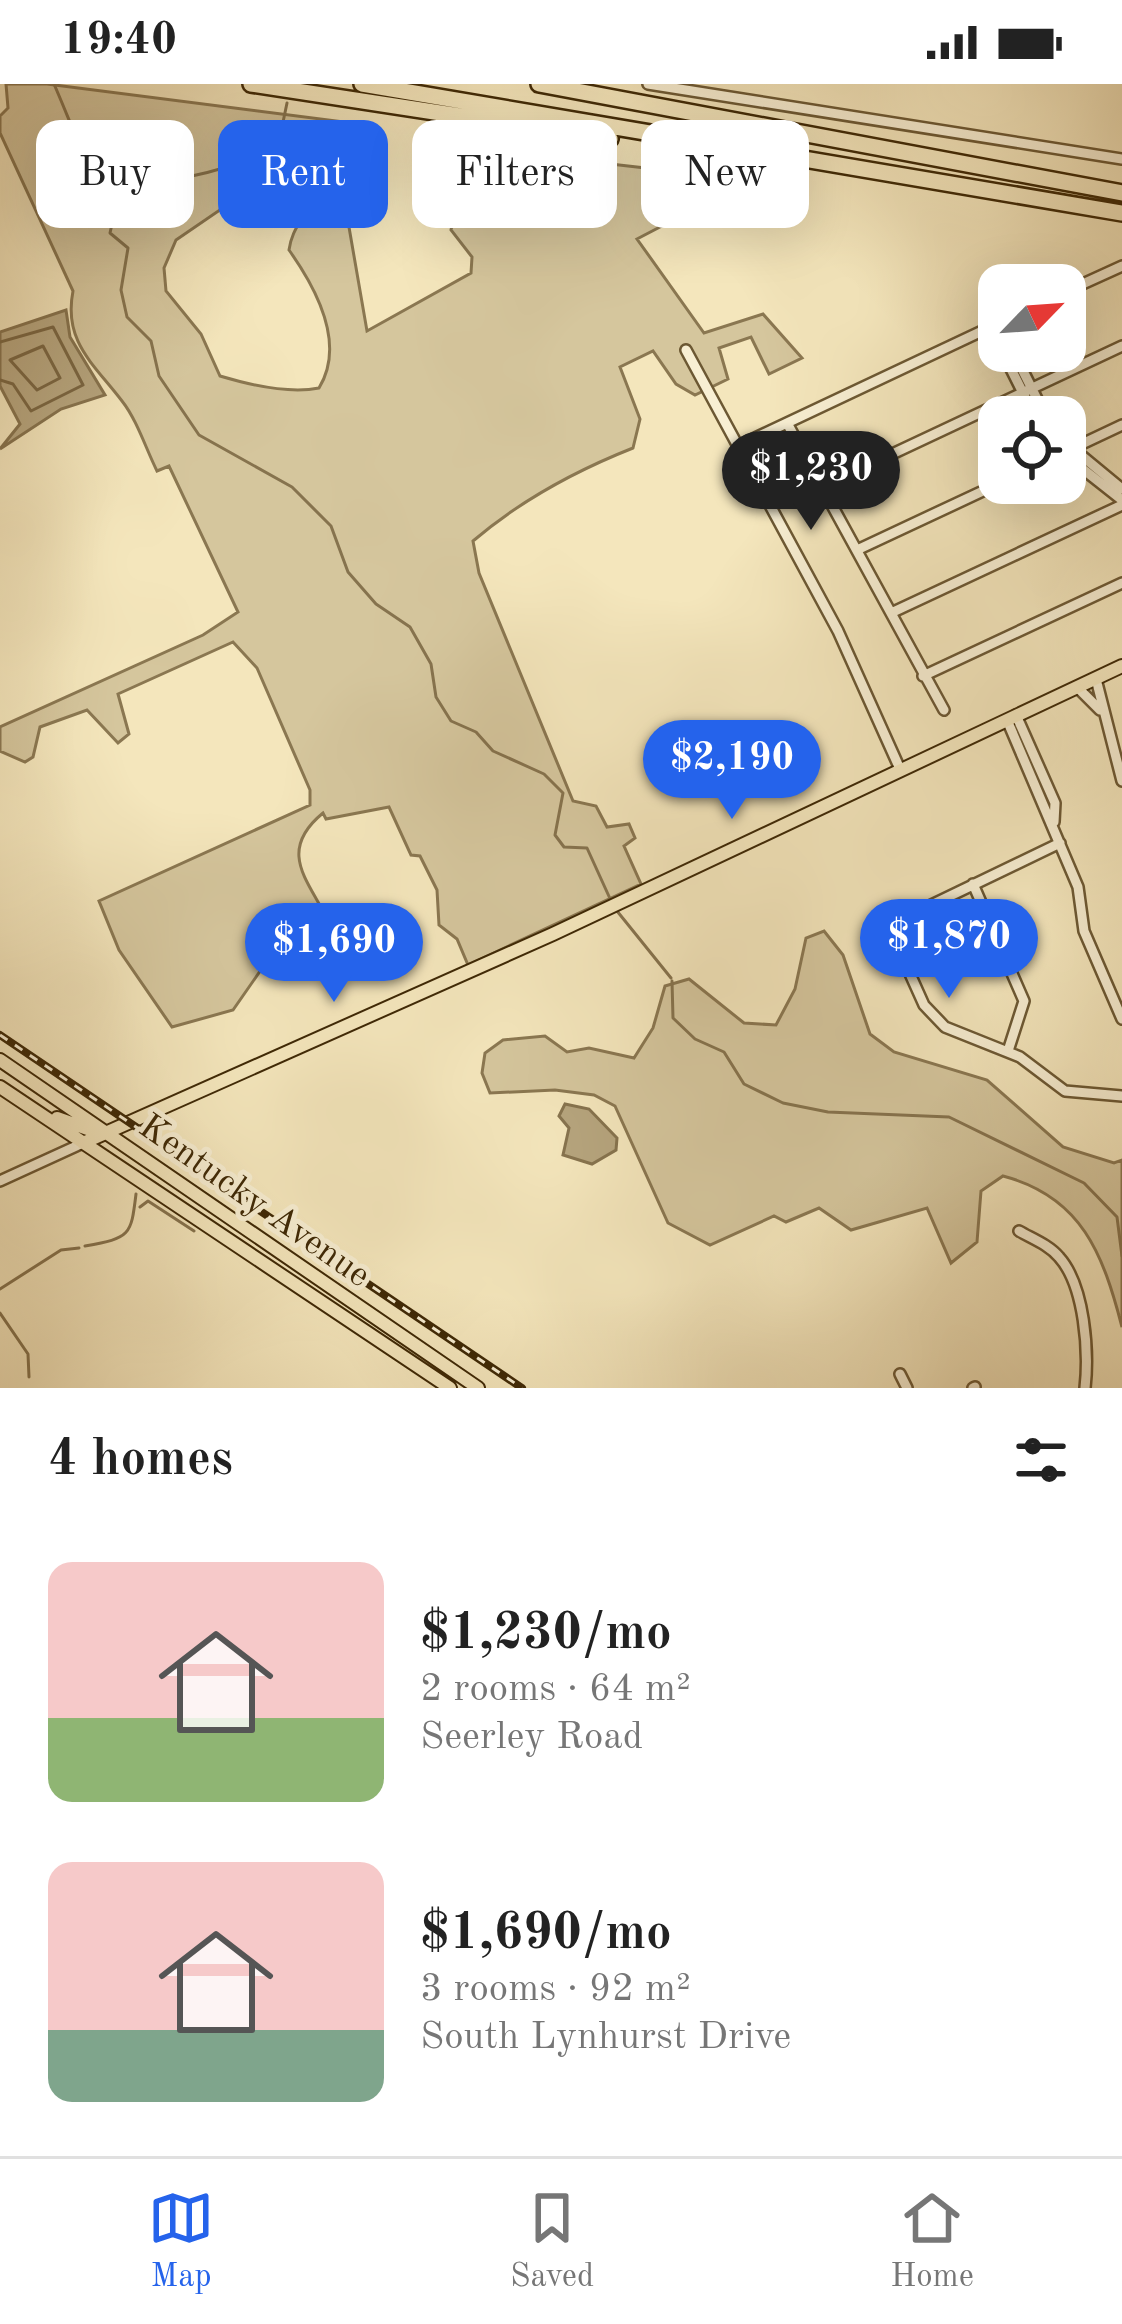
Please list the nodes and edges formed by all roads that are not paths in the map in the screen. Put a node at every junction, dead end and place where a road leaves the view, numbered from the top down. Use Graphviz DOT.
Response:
graph roads {
  1 [pos="251,84"];
  2 [pos="362,84"];
  3 [pos="539,84"];
  4 [pos="648,84"];
  5 [pos="697,88"];
  6 [pos="1122,159"];
  7 [pos="846,169"];
  8 [pos="1122,194"];
  9 [pos="1122,213"];
  10 [pos="1121,266"];
  11 [pos="1086,282"];
  12 [pos="978,333"];
  13 [pos="1122,346"];
  14 [pos="686,350"];
  15 [pos="1015,372"];
  16 [pos="1020,372"];
  17 [pos="1026,391"];
  18 [pos="1028,396"];
  19 [pos="1030,396"];
  20 [pos="788,423"];
  21 [pos="1122,425"];
  22 [pos="1086,441"];
  23 [pos="738,446"];
  24 [pos="1086,464"];
  25 [pos="1086,468"];
  26 [pos="822,487"];
  27 [pos="1122,490"];
  28 [pos="978,493"];
  29 [pos="1122,502"];
  30 [pos="856,550"];
  31 [pos="1122,583"];
  32 [pos="891,613"];
  33 [pos="1122,666"];
  34 [pos="923,676"];
  35 [pos="1096,679"];
  36 [pos="1077,687"];
  37 [pos="944,710"];
  38 [pos="1100,710"];
  39 [pos="1011,717"];
  40 [pos="900,769"];
  41 [pos="1122,781"];
  42 [pos="1060,843"];
  43 [pos="973,884"];
  44 [pos="1122,1019"];
  45 [pos="1008,1051"];
  46 [pos="0,1060"];
  47 [pos="0,1087"];
  48 [pos="1122,1096"];
  49 [pos="40,1114"];
  50 [pos="106,1133"];
  51 [pos="82,1143"];
  52 [pos="144,1159"];
  53 [pos="0,1181"];
  54 [pos="1019,1231"];
  55 [pos="900,1374"];
  56 [pos="450,1388"];
  57 [pos="478,1388"];
  58 [pos="907,1388"];
  59 [pos="1085,1388"];
  1 -- 7 [label="highway"];
  2 -- 7 [label="highway"];
  3 -- 8 [label="highway"];
  4 -- 5 [label="street"];
  5 -- 6 [label="street"];
  7 -- 9 [label="highway"];
  10 -- 11 [label="street"];
  12 -- 20 [label="street"];
  13 -- 17 [label="street"];
  14 -- 23 [label="street"];
  15 -- 17 [label="street"];
  16 -- 17 [label="street"];
  17 -- 18 [label="street"];
  17 -- 19 [label="street"];
  17 -- 26 [label="street"];
  20 -- 23 [label="street"];
  20 -- 26 [label="street"];
  21 -- 22 [label="street"];
  23 -- 40 [label="street"];
  24 -- 27 [label="street"];
  25 -- 29 [label="street"];
  26 -- 30 [label="street"];
  28 -- 30 [label="street"];
  29 -- 32 [label="street"];
  30 -- 32 [label="street"];
  31 -- 34 [label="street"];
  32 -- 34 [label="street"];
  33 -- 35 [label="main road"];
  34 -- 37 [label="street"];
  35 -- 36 [label="main road"];
  35 -- 38 [label="street"];
  36 -- 38 [label="street"];
  36 -- 39 [label="main road"];
  38 -- 41 [label="street"];
  39 -- 40 [label="main road"];
  39 -- 42 [label="street"];
  40 -- 50 [label="main road"];
  42 -- 43 [label="street"];
  42 -- 44 [label="street"];
  43 -- 45 [label="street"];
  43 -- 45 [label="street"];
  45 -- 48 [label="street"];
  46 -- 50 [label="main road, Kentucky Avenue"];
  47 -- 49 [label="main road, Kentucky Avenue"];
  49 -- 50 [label="main road"];
  49 -- 51 [label="main road, Kentucky Avenue"];
  50 -- 51 [label="main road"];
  50 -- 52 [label="main road, Kentucky Avenue"];
  51 -- 52 [label="main road"];
  51 -- 53 [label="street"];
  51 -- 56 [label="main road, Kentucky Avenue"];
  52 -- 57 [label="main road, Kentucky Avenue"];
  54 -- 59 [label="street"];
  55 -- 58 [label="street"];
}
